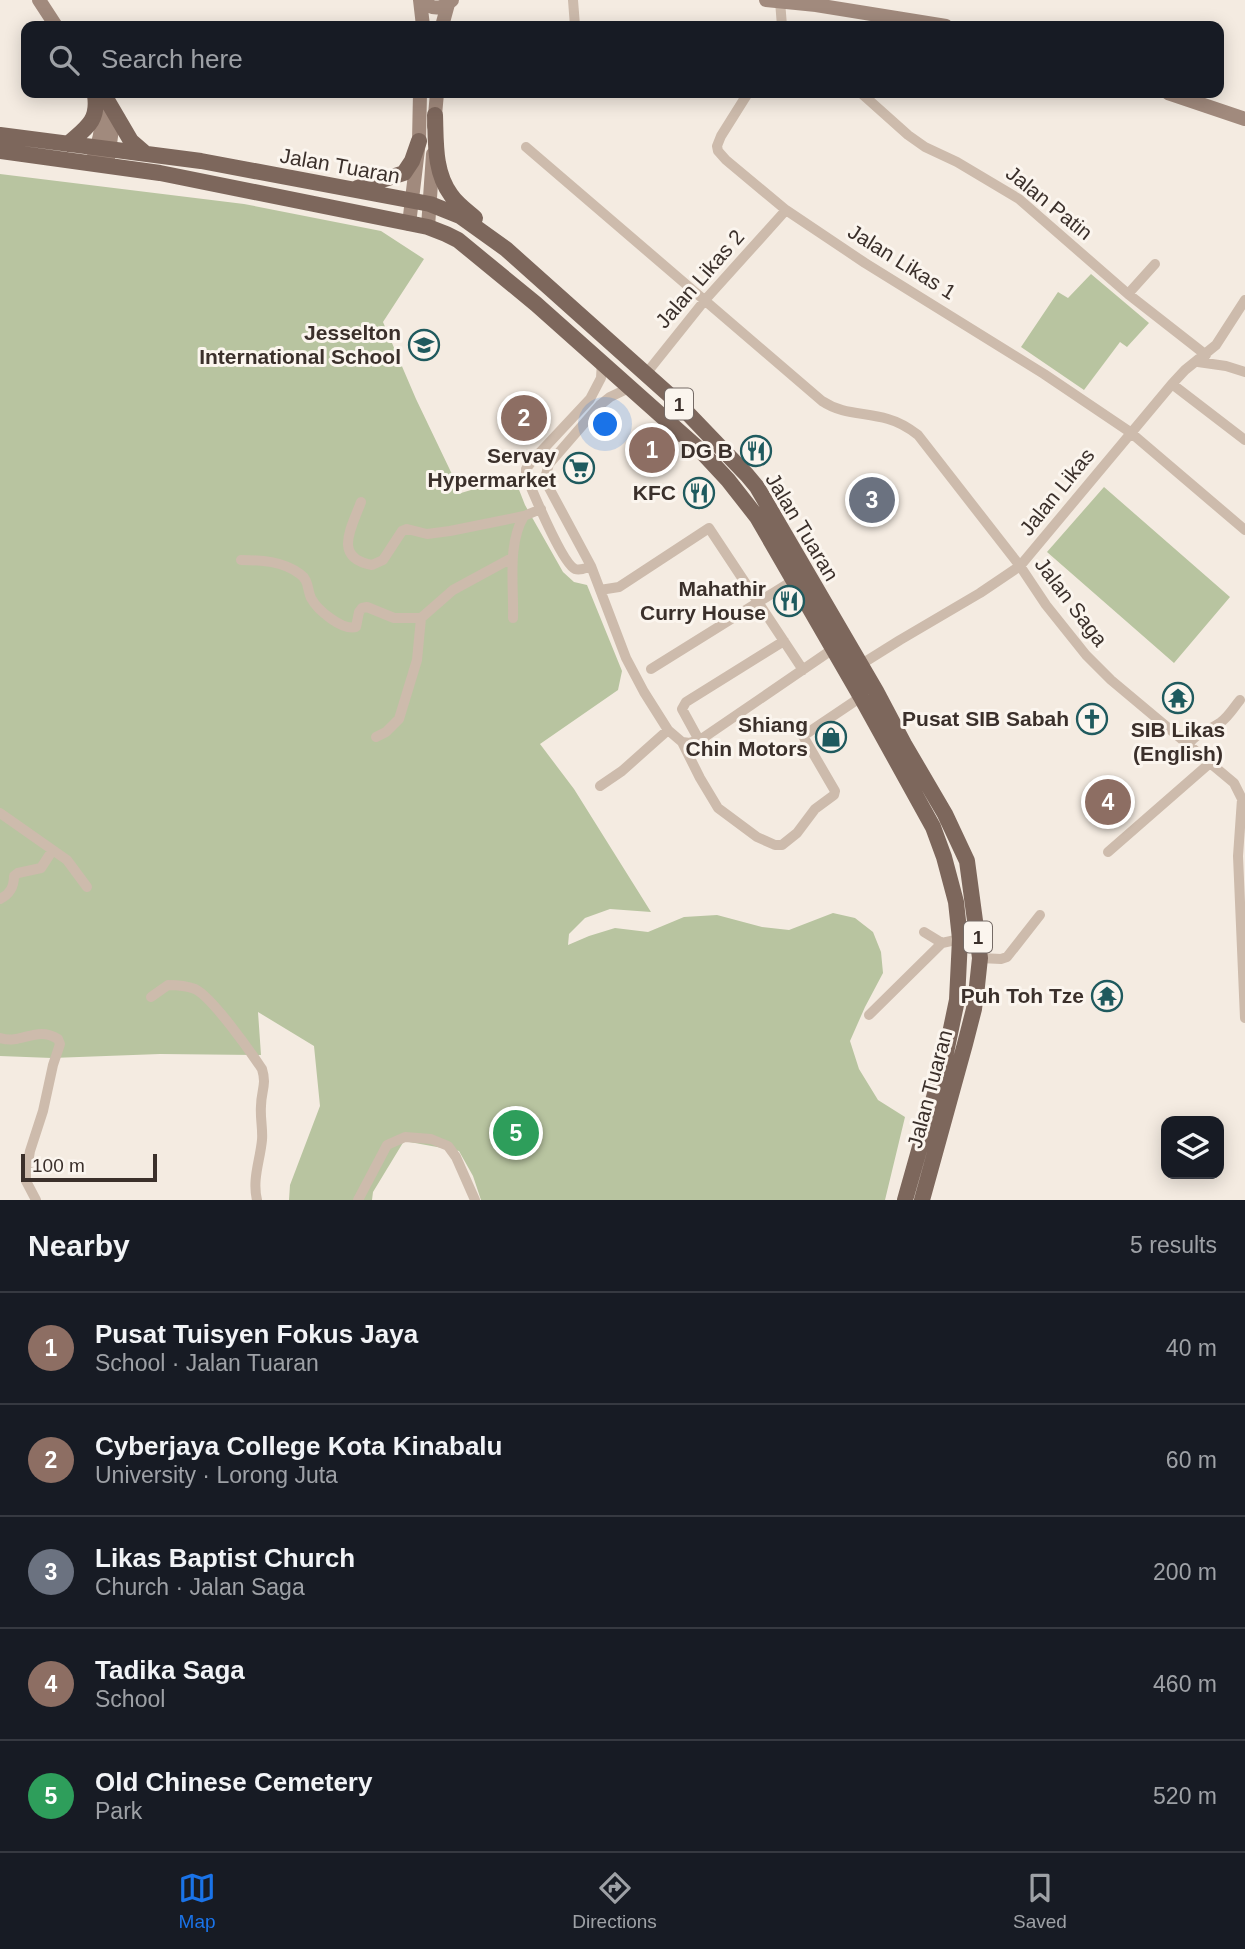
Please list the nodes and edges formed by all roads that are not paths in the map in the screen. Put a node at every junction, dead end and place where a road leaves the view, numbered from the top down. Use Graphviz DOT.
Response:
graph roads {
  1 [pos="39,0"];
  2 [pos="421,0"];
  3 [pos="573,0"];
  4 [pos="766,0"];
  5 [pos="451,1"];
  6 [pos="780,1"];
  7 [pos="53,21"];
  8 [pos="423,21"];
  9 [pos="444,21"];
  10 [pos="575,21"];
  11 [pos="782,21"];
  12 [pos="913,21"];
  13 [pos="99,98"];
  14 [pos="101,98"];
  15 [pos="101,98"];
  16 [pos="420,98"];
  17 [pos="437,98"];
  18 [pos="745,98"];
  19 [pos="867,98"];
  20 [pos="1183,98"];
  21 [pos="435,115"];
  22 [pos="1245,119"];
  23 [pos="0,135"];
  24 [pos="419,141"];
  25 [pos="68,144"];
  26 [pos="526,146"];
  27 [pos="0,151"];
  28 [pos="146,154"];
  29 [pos="101,156"];
  30 [pos="355,188"];
  31 [pos="413,200"];
  32 [pos="430,204"];
  33 [pos="786,211"];
  34 [pos="410,224"];
  35 [pos="428,228"];
  36 [pos="500,243"];
  37 [pos="1154,264"];
  38 [pos="1128,294"];
  39 [pos="705,300"];
  40 [pos="1245,300"];
  41 [pos="1202,358"];
  42 [pos="602,362"];
  43 [pos="1245,372"];
  44 [pos="645,374"];
  45 [pos="1172,384"];
  46 [pos="631,387"];
  47 [pos="1130,432"];
  48 [pos="1245,440"];
  49 [pos="361,502"];
  50 [pos="541,509"];
  51 [pos="524,516"];
  52 [pos="1245,530"];
  53 [pos="512,558"];
  54 [pos="240,560"];
  55 [pos="591,566"];
  56 [pos="1020,566"];
  57 [pos="794,580"];
  58 [pos="600,590"];
  59 [pos="758,602"];
  60 [pos="421,618"];
  61 [pos="513,618"];
  62 [pos="784,641"];
  63 [pos="833,649"];
  64 [pos="860,665"];
  65 [pos="651,669"];
  66 [pos="803,670"];
  67 [pos="861,696"];
  68 [pos="1240,700"];
  69 [pos="668,730"];
  70 [pos="376,737"];
  71 [pos="699,740"];
  72 [pos="682,742"];
  73 [pos="1188,745"];
  74 [pos="1210,764"];
  75 [pos="600,786"];
  76 [pos="922,808"];
  77 [pos="0,813"];
  78 [pos="52,851"];
  79 [pos="1108,852"];
  80 [pos="87,887"];
  81 [pos="0,900"];
  82 [pos="1040,915"];
  83 [pos="924,932"];
  84 [pos="960,939"];
  85 [pos="942,943"];
  86 [pos="980,958"];
  87 [pos="151,997"];
  88 [pos="869,1014"];
  89 [pos="1245,1018"];
  90 [pos="0,1038"];
  91 [pos="935,1122"];
  92 [pos="36,1200"];
  93 [pos="257,1200"];
  94 [pos="358,1200"];
  95 [pos="475,1200"];
  96 [pos="905,1200"];
  97 [pos="922,1200"];
  1 -- 7 [label="main road"];
  2 -- 5 [label="main road"];
  2 -- 8 [label="main road"];
  3 -- 10 [label="street"];
  4 -- 6 [label="main road"];
  5 -- 9 [label="main road"];
  6 -- 11 [label="street"];
  6 -- 12 [label="main road"];
  13 -- 25 [label="main road"];
  14 -- 28 [label="main road"];
  15 -- 29 [label="main road"];
  16 -- 24 [label="main road"];
  17 -- 21 [label="main road"];
  18 -- 33 [label="street, Jalan Likas 1"];
  19 -- 38 [label="street, Jalan Patin"];
  20 -- 22 [label="main road"];
  21 -- 32 [label="main road"];
  21 -- 36 [label="main road"];
  23 -- 25 [label="main road, Jalan Tuaran / 1"];
  24 -- 30 [label="main road"];
  24 -- 31 [label="main road"];
  25 -- 29 [label="main road, Jalan Tuaran / 1"];
  26 -- 39 [label="street, Jalan Saga"];
  27 -- 29 [label="main road, Jalan Tuaran / 1"];
  28 -- 29 [label="main road, Jalan Tuaran / 1"];
  28 -- 30 [label="main road, Jalan Tuaran / 1"];
  29 -- 34 [label="main road, Jalan Tuaran / 1"];
  30 -- 31 [label="main road, Jalan Tuaran / 1"];
  31 -- 32 [label="main road, Jalan Tuaran / 1"];
  31 -- 34 [label="main road"];
  32 -- 35 [label="main road"];
  32 -- 36 [label="main road, Jalan Tuaran / 1"];
  33 -- 39 [label="street, Jalan Likas 2"];
  33 -- 47 [label="street, Jalan Likas 1"];
  34 -- 35 [label="main road, Jalan Tuaran / 1"];
  35 -- 42 [label="main road, Jalan Tuaran / 1"];
  36 -- 44 [label="main road, Jalan Tuaran / 1"];
  37 -- 38 [label="street"];
  38 -- 41 [label="street, Jalan Patin"];
  39 -- 44 [label="street, Jalan Likas 2"];
  39 -- 56 [label="street, Jalan Saga"];
  40 -- 41 [label="street, Jalan Likas"];
  41 -- 43 [label="street"];
  41 -- 45 [label="street, Jalan Likas"];
  42 -- 46 [label="main road, Jalan Tuaran / 1"];
  42 -- 50 [label="street"];
  44 -- 64 [label="main road, Jalan Tuaran / 1"];
  45 -- 47 [label="street, Jalan Likas"];
  45 -- 48 [label="street"];
  46 -- 55 [label="street"];
  46 -- 57 [label="main road, Jalan Tuaran / 1"];
  47 -- 52 [label="street, Jalan Likas 1"];
  47 -- 56 [label="street, Jalan Likas"];
  49 -- 51 [label="street"];
  50 -- 51 [label="street"];
  50 -- 55 [label="street"];
  51 -- 53 [label="street"];
  53 -- 60 [label="street"];
  53 -- 61 [label="street"];
  54 -- 60 [label="street"];
  55 -- 58 [label="street"];
  56 -- 64 [label="street, Jalan Likas"];
  56 -- 73 [label="street, Jalan Saga"];
  57 -- 59 [label="street"];
  57 -- 63 [label="main road, Jalan Tuaran / 1"];
  58 -- 59 [label="street"];
  58 -- 69 [label="street"];
  59 -- 62 [label="street"];
  59 -- 65 [label="street"];
  60 -- 70 [label="street"];
  62 -- 66 [label="street"];
  62 -- 71 [label="street"];
  63 -- 66 [label="street"];
  63 -- 67 [label="main road, Jalan Tuaran / 1"];
  64 -- 76 [label="main road"];
  64 -- 86 [label="main road, Jalan Tuaran / 1"];
  66 -- 71 [label="street"];
  67 -- 72 [label="street"];
  67 -- 76 [label="main road, Jalan Tuaran / 1"];
  68 -- 73 [label="street"];
  69 -- 72 [label="street"];
  69 -- 75 [label="street"];
  71 -- 72 [label="street"];
  73 -- 74 [label="street, Jalan Saga"];
  74 -- 79 [label="street"];
  74 -- 89 [label="street, Jalan Saga"];
  76 -- 84 [label="main road, Jalan Tuaran / 1"];
  77 -- 78 [label="street"];
  78 -- 80 [label="street"];
  78 -- 81 [label="street"];
  82 -- 86 [label="street"];
  83 -- 85 [label="street"];
  84 -- 85 [label="street"];
  84 -- 91 [label="main road, Jalan Tuaran / 1"];
  85 -- 88 [label="street"];
  86 -- 91 [label="main road, Jalan Tuaran / 1"];
  87 -- 93 [label="street"];
  90 -- 92 [label="street"];
  91 -- 96 [label="main road, Jalan Tuaran / 1"];
  91 -- 97 [label="main road, Jalan Tuaran / 1"];
  94 -- 95 [label="street"];
}
